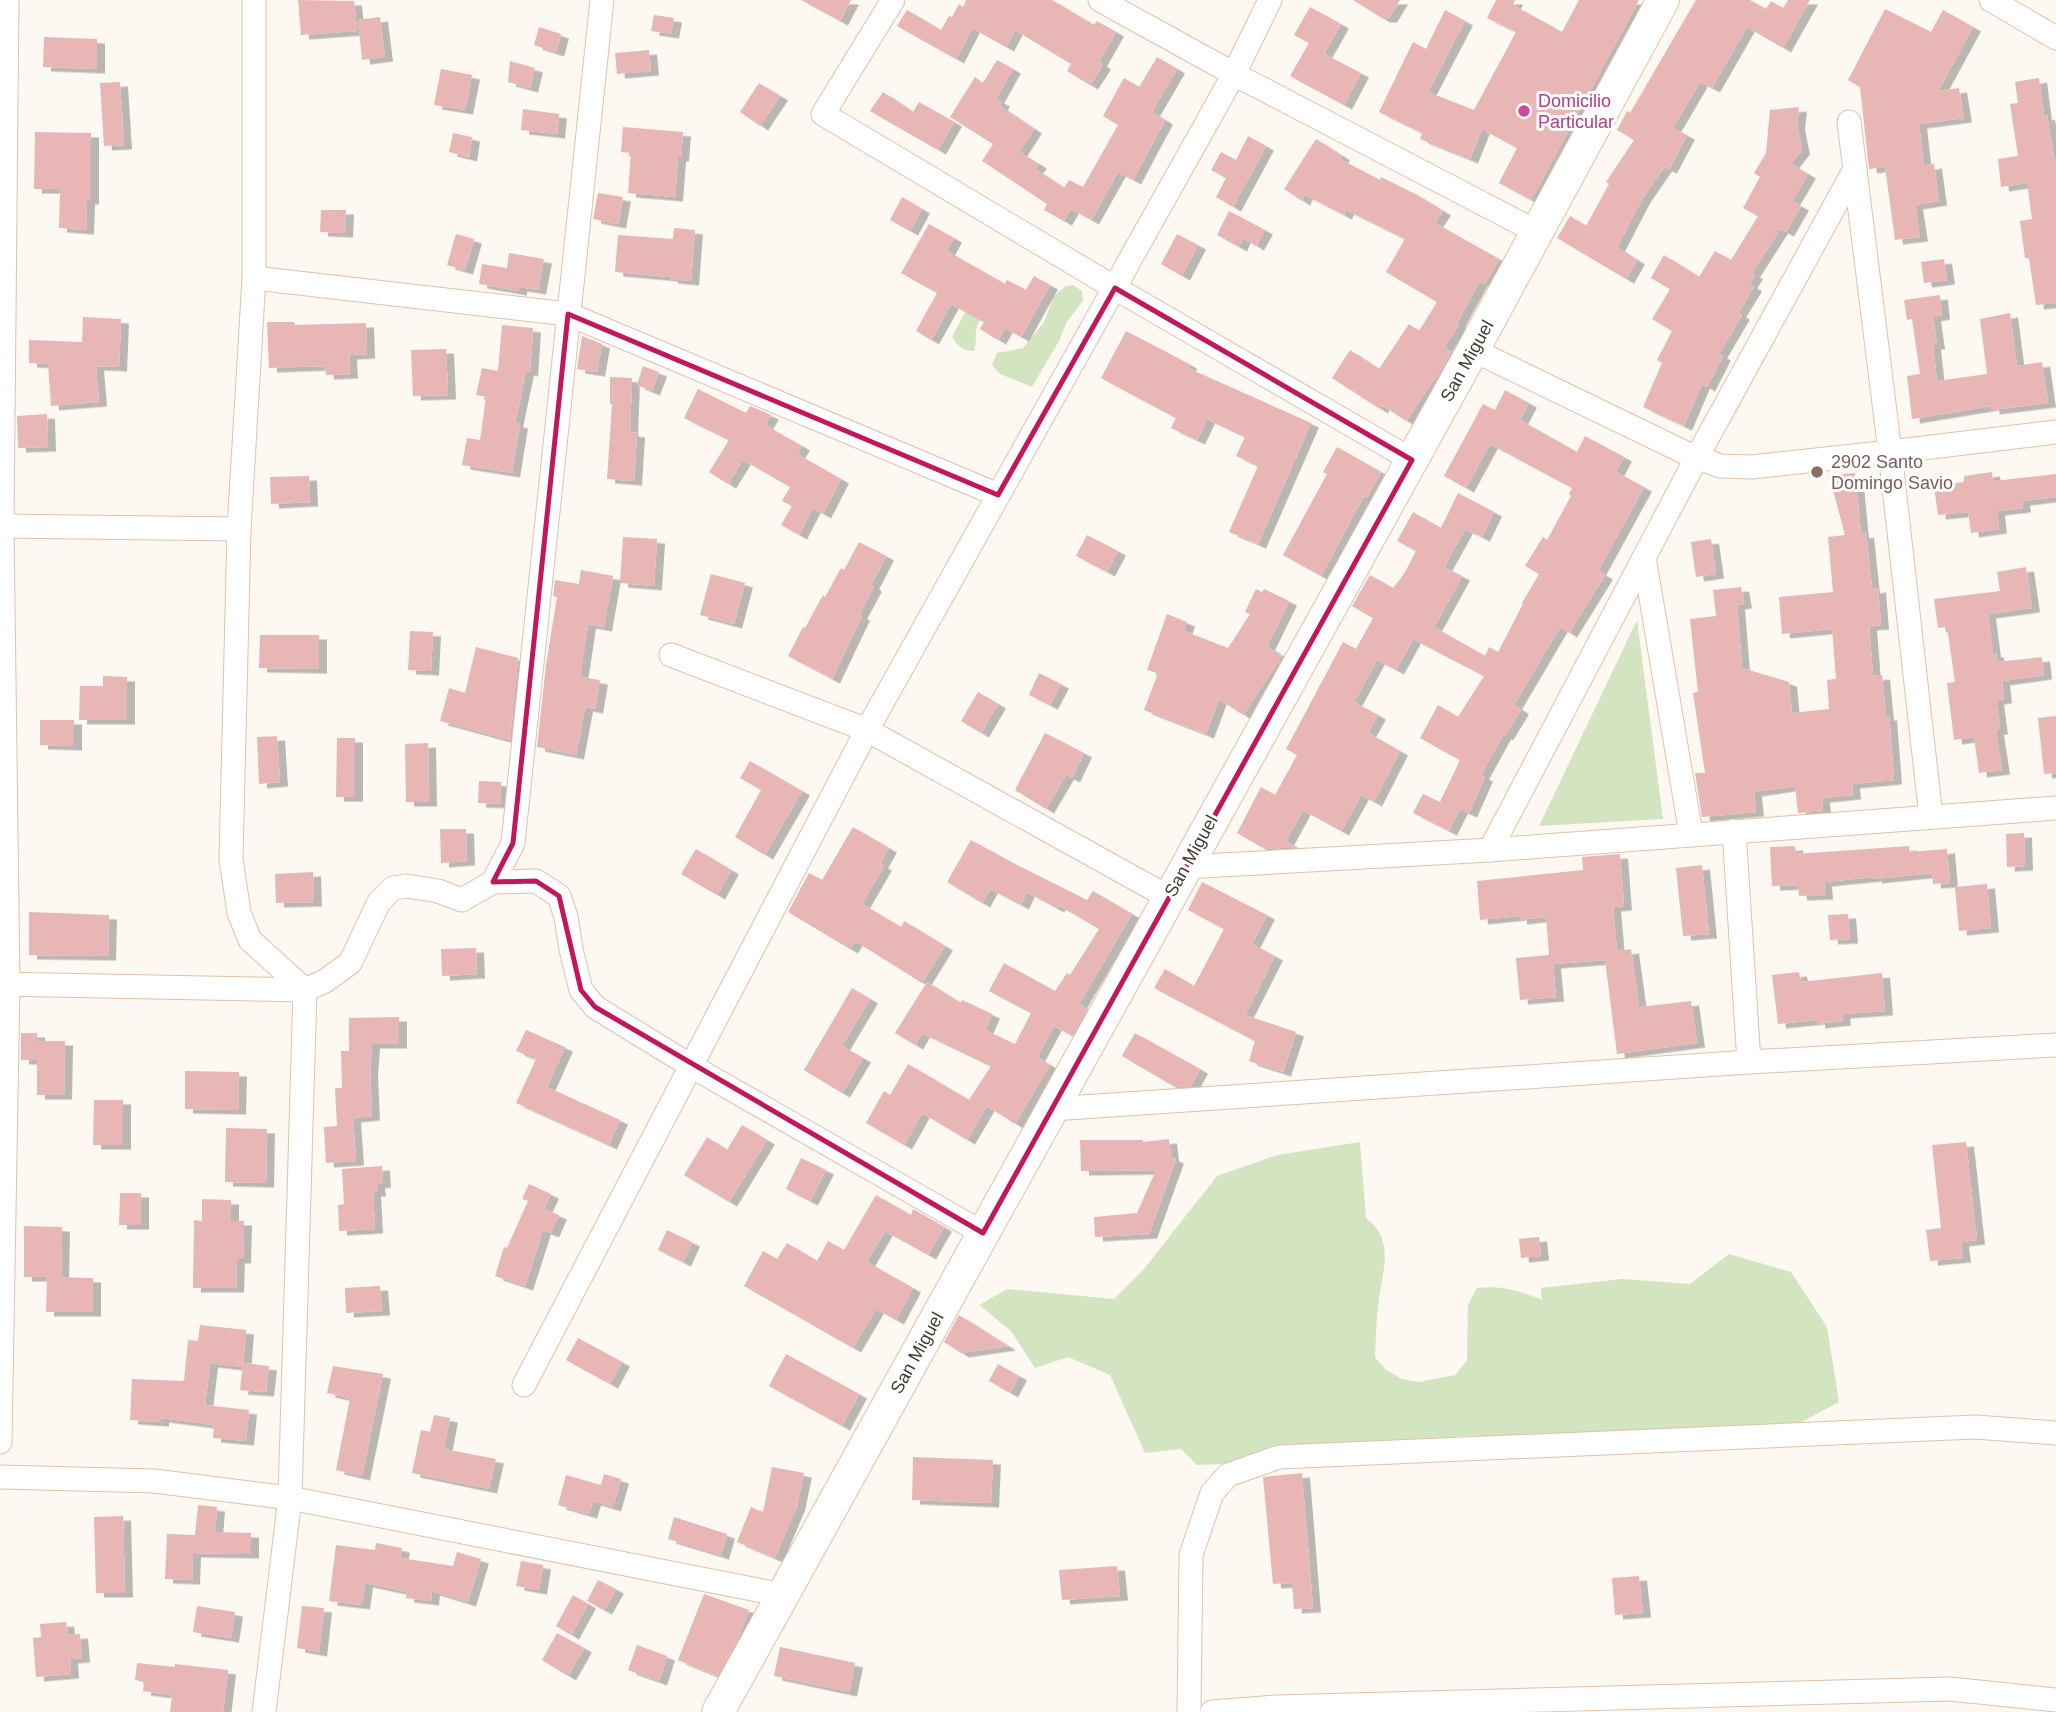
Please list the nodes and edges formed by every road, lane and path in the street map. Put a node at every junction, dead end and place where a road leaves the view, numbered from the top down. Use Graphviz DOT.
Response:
graph roads {
  1 [pos="7,0"];
  2 [pos="254,0"];
  3 [pos="602,0"];
  4 [pos="893,0"];
  5 [pos="1100,0"];
  6 [pos="1270,0"];
  7 [pos="1663,0"];
  8 [pos="1991,0"];
  9 [pos="2056,38"];
  10 [pos="1234,74"];
  11 [pos="1849,122"];
  12 [pos="1855,169"];
  13 [pos="1537,232"];
  14 [pos="254,278"];
  15 [pos="1115,288"];
  16 [pos="568,314"];
  17 [pos="1473,350"];
  18 [pos="2056,432"];
  19 [pos="1890,452"];
  20 [pos="1697,457"];
  21 [pos="1412,460"];
  22 [pos="998,495"];
  23 [pos="1,526"];
  24 [pos="239,529"];
  25 [pos="1644,557"];
  26 [pos="671,655"];
  27 [pos="867,730"];
  28 [pos="2056,808"];
  29 [pos="1931,817"];
  30 [pos="1734,831"];
  31 [pos="1691,834"];
  32 [pos="1490,850"];
  33 [pos="1185,867"];
  34 [pos="493,882"];
  35 [pos="1168,897"];
  36 [pos="4,984"];
  37 [pos="305,990"];
  38 [pos="2056,1045"];
  39 [pos="1749,1062"];
  40 [pos="691,1066"];
  41 [pos="1052,1109"];
  42 [pos="984,1233"];
  43 [pos="524,1385"];
  44 [pos="2056,1433"];
  45 [pos="0,1441"];
  46 [pos="0,1477"];
  47 [pos="290,1499"];
  48 [pos="783,1595"];
  49 [pos="2056,1700"];
  50 [pos="1861,1702"];
  51 [pos="264,1712"];
  52 [pos="718,1712"];
  53 [pos="1189,1712"];
  54 [pos="1212,1712"];
  1 -- 23 [label="street"];
  2 -- 14 [label="street"];
  3 -- 16 [label="street"];
  4 -- 15 [label="street"];
  5 -- 10 [label="street"];
  6 -- 10 [label="street"];
  7 -- 13 [label="street, San Miguel"];
  8 -- 9 [label="street"];
  10 -- 13 [label="street"];
  10 -- 15 [label="street"];
  11 -- 12 [label="street"];
  12 -- 19 [label="street"];
  12 -- 20 [label="street"];
  13 -- 17 [label="street, San Miguel"];
  14 -- 16 [label="street"];
  14 -- 24 [label="street"];
  15 -- 21 [label="street"];
  15 -- 22 [label="street"];
  16 -- 22 [label="street"];
  16 -- 34 [label="street"];
  17 -- 20 [label="street"];
  17 -- 21 [label="street, San Miguel"];
  18 -- 19 [label="street"];
  19 -- 20 [label="street"];
  19 -- 29 [label="street"];
  20 -- 25 [label="street"];
  21 -- 33 [label="street, San Miguel"];
  22 -- 27 [label="street"];
  23 -- 24 [label="street"];
  23 -- 36 [label="street"];
  24 -- 37 [label="street"];
  25 -- 31 [label="street"];
  25 -- 32 [label="street"];
  26 -- 27 [label="street"];
  27 -- 35 [label="street"];
  27 -- 40 [label="street"];
  28 -- 29 [label="street"];
  29 -- 30 [label="street"];
  30 -- 31 [label="street"];
  30 -- 39 [label="street"];
  31 -- 32 [label="street"];
  32 -- 33 [label="street"];
  33 -- 35 [label="street, San Miguel"];
  34 -- 37 [label="street"];
  34 -- 40 [label="street"];
  35 -- 41 [label="street, San Miguel"];
  36 -- 37 [label="street"];
  36 -- 45 [label="street"];
  37 -- 47 [label="street"];
  38 -- 39 [label="street"];
  39 -- 41 [label="street"];
  40 -- 42 [label="street"];
  40 -- 43 [label="street"];
  41 -- 42 [label="street, San Miguel"];
  42 -- 48 [label="street, San Miguel"];
  44 -- 53 [label="street"];
  46 -- 47 [label="street"];
  47 -- 48 [label="street"];
  47 -- 51 [label="street"];
  48 -- 52 [label="street, San Miguel"];
  49 -- 50 [label="street"];
  50 -- 54 [label="street"];
}
